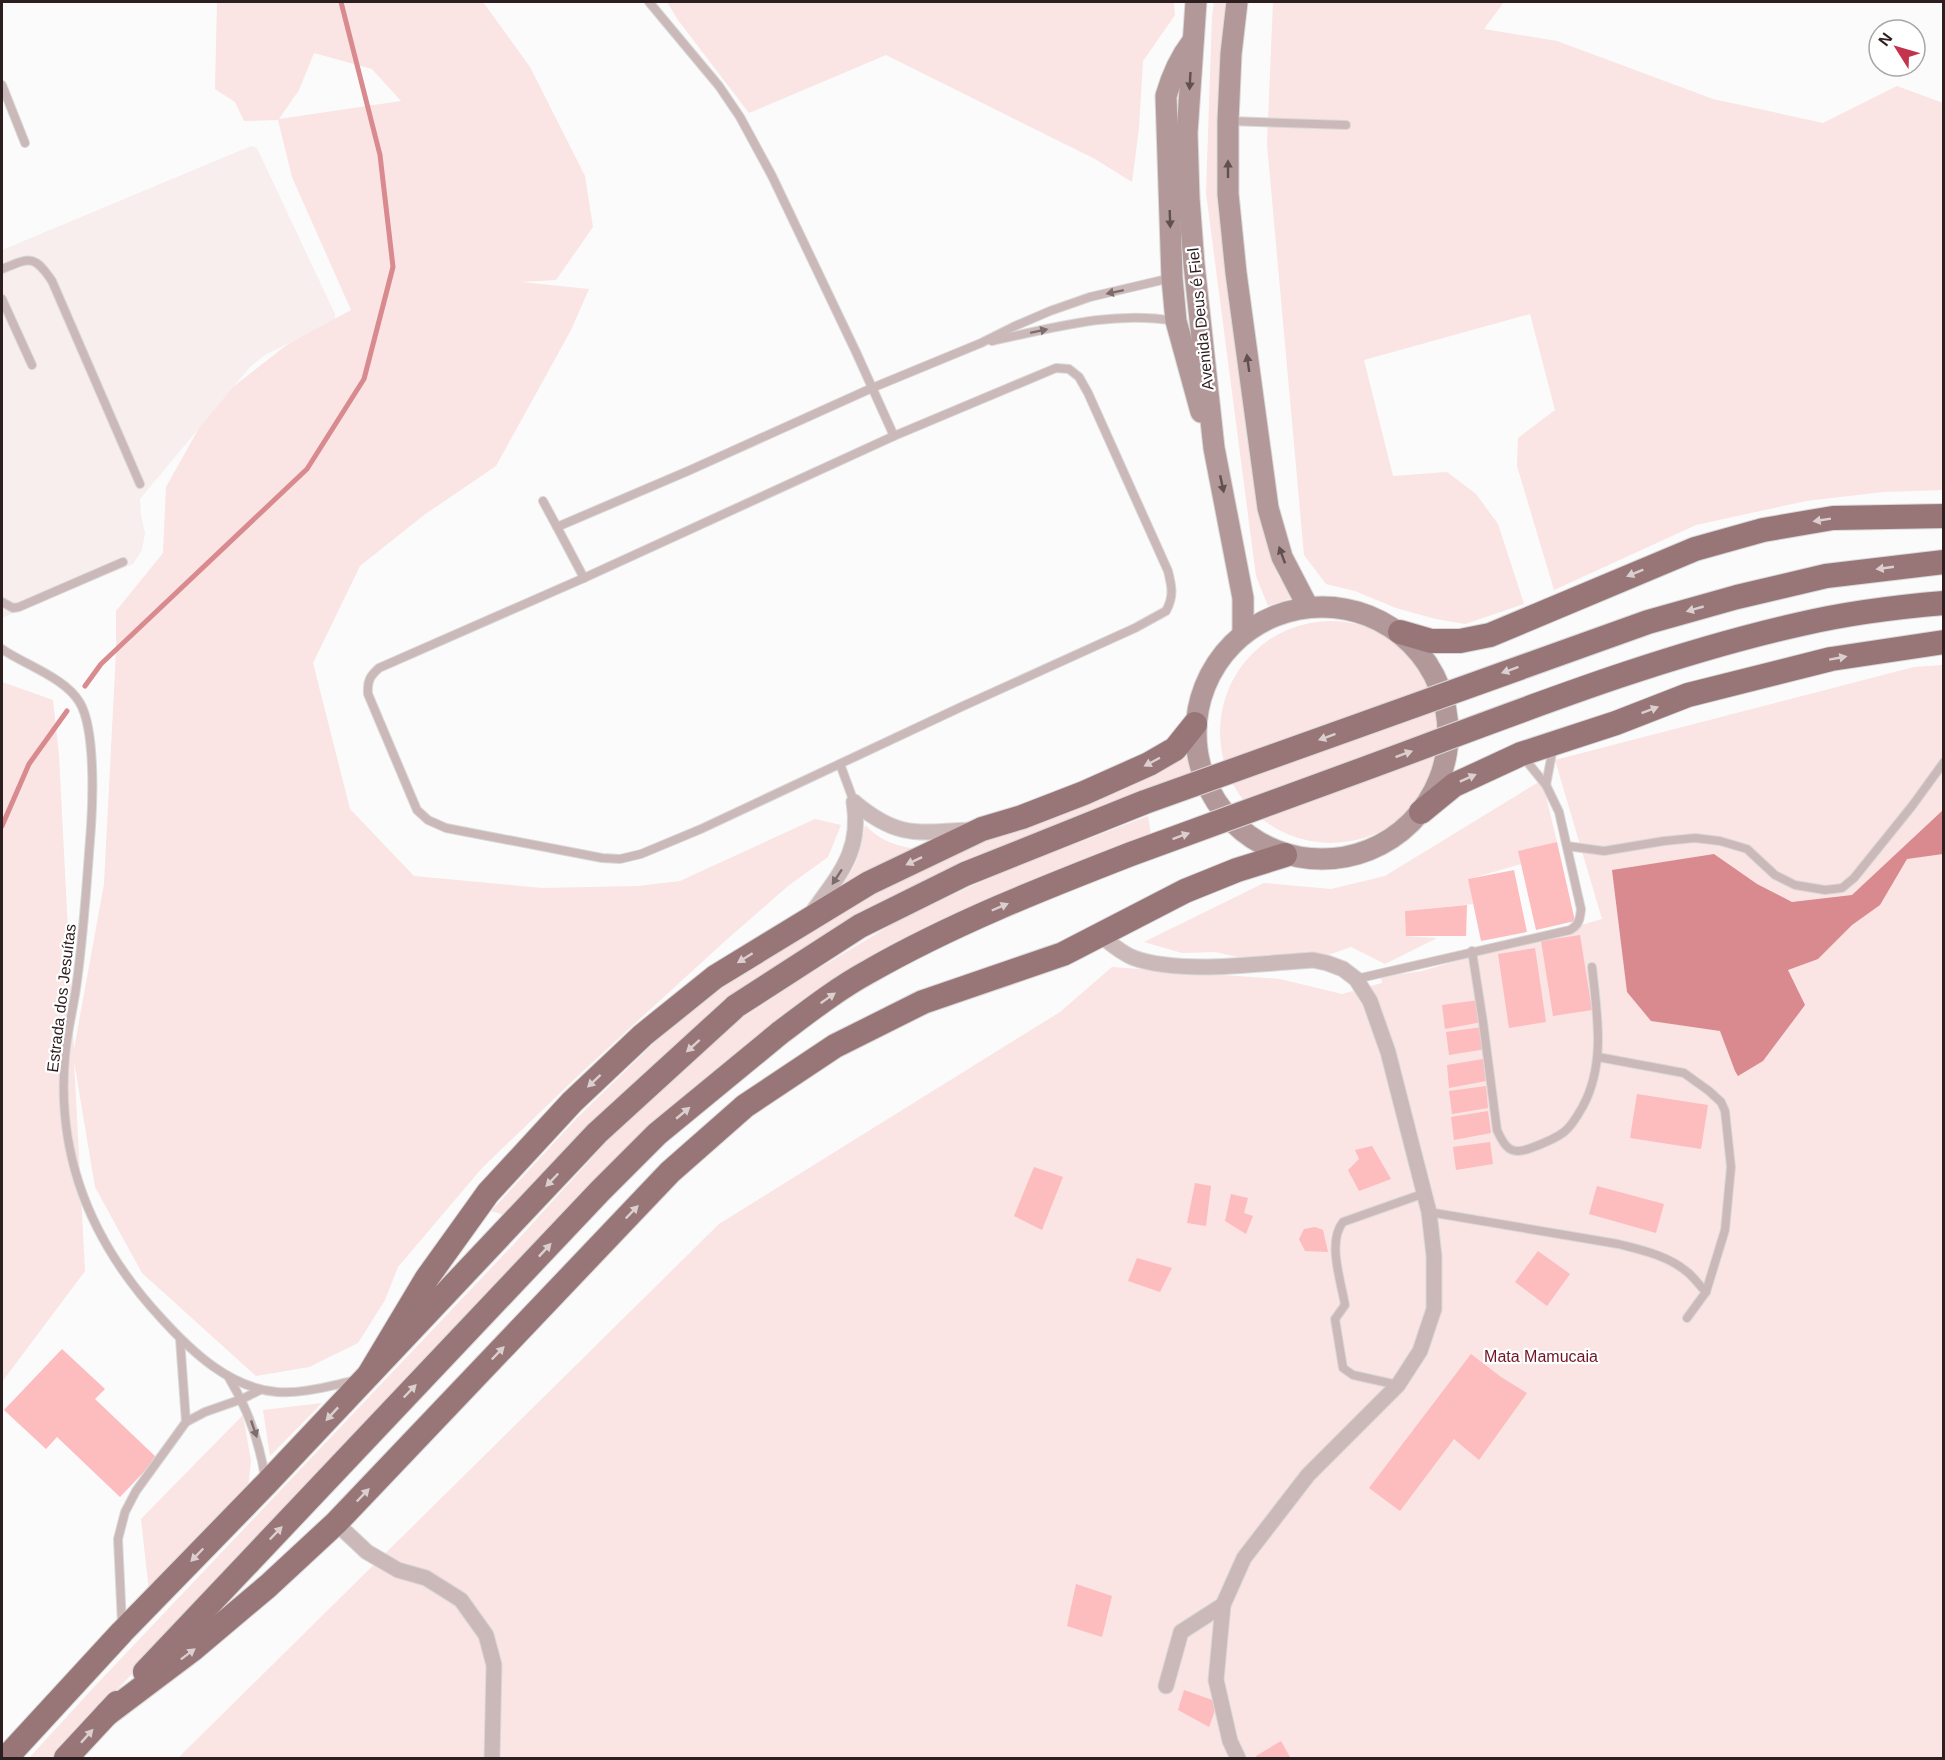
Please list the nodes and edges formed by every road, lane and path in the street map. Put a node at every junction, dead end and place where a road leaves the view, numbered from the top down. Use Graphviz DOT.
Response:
graph roads {
  1 [pos="649,2"];
  2 [pos="1196,2"];
  3 [pos="1237,2"];
  4 [pos="1192,42"];
  5 [pos="2,85"];
  6 [pos="1228,121"];
  7 [pos="1346,125"];
  8 [pos="25,143"];
  9 [pos="2,269"];
  10 [pos="1172,278"];
  11 [pos="2,299"];
  12 [pos="1176,321"];
  13 [pos="981,343"];
  14 [pos="32,365"];
  15 [pos="872,388"];
  16 [pos="894,436"];
  17 [pos="1214,448"];
  18 [pos="140,484"];
  19 [pos="543,501"];
  20 [pos="1944,516"];
  21 [pos="557,527"];
  22 [pos="1944,561"];
  23 [pos="123,562"];
  24 [pos="584,578"];
  25 [pos="2,602"];
  26 [pos="1944,603"];
  27 [pos="1308,607"];
  28 [pos="1400,632"];
  29 [pos="1243,634"];
  30 [pos="1944,642"];
  31 [pos="2,649"];
  32 [pos="1195,724"];
  33 [pos="1554,744"];
  34 [pos="1521,754"];
  35 [pos="1944,762"];
  36 [pos="840,764"];
  37 [pos="1546,785"];
  38 [pos="855,802"];
  39 [pos="1420,812"];
  40 [pos="982,829"];
  41 [pos="1567,846"];
  42 [pos="1285,855"];
  43 [pos="809,918"];
  44 [pos="1100,935"];
  45 [pos="1472,951"];
  46 [pos="1592,967"];
  47 [pos="1356,979"];
  48 [pos="1598,1057"];
  49 [pos="1425,1193"];
  50 [pos="1429,1212"];
  51 [pos="1706,1292"];
  52 [pos="1687,1318"];
  53 [pos="180,1339"];
  54 [pos="367,1376"];
  55 [pos="229,1378"];
  56 [pos="1398,1385"];
  57 [pos="260,1390"];
  58 [pos="242,1399"];
  59 [pos="186,1422"];
  60 [pos="266,1484"];
  61 [pos="336,1523"];
  62 [pos="1223,1605"];
  63 [pos="122,1632"];
  64 [pos="1166,1686"];
  65 [pos="107,1714"];
  66 [pos="6,1758"];
  67 [pos="66,1758"];
  68 [pos="492,1758"];
  69 [pos="1238,1758"];
  1 -- 15 [label="lane"];
  2 -- 4 [label="main road, Avenida Deus é Fiel"];
  3 -- 6 [label="main road"];
  4 -- 10 [label="main road, one-way"];
  4 -- 17 [label="main road, Avenida Deus é Fiel, one-way"];
  5 -- 8 [label="lane"];
  6 -- 7 [label="lane"];
  27 -- 6 [label="main road, one-way"];
  9 -- 18 [label="lane"];
  10 -- 12 [label="main road"];
  10 -- 13 [label="lane, one-way"];
  11 -- 14 [label="lane"];
  13 -- 12 [label="lane, one-way"];
  12 -- 17 [label="main road"];
  13 -- 15 [label="lane"];
  15 -- 16 [label="lane"];
  15 -- 21 [label="lane"];
  16 -- 24 [label="lane"];
  16 -- 36 [label="lane"];
  17 -- 29 [label="main road, Avenida Deus é Fiel, one-way"];
  19 -- 21 [label="lane"];
  20 -- 28 [label="highway, one-way"];
  21 -- 24 [label="lane"];
  22 -- 54 [label="highway, one-way, bridge"];
  23 -- 25 [label="lane"];
  24 -- 36 [label="lane"];
  65 -- 26 [label="highway, one-way, bridge"];
  27 -- 28 [label="main road"];
  27 -- 29 [label="main road"];
  28 -- 39 [label="main road"];
  29 -- 32 [label="main road"];
  33 -- 30 [label="highway, one-way"];
  31 -- 53 [label="lane, Estrada dos Jesuítas"];
  32 -- 40 [label="highway, one-way"];
  32 -- 42 [label="main road"];
  33 -- 34 [label="highway"];
  33 -- 37 [label="lane"];
  34 -- 37 [label="lane"];
  39 -- 34 [label="highway, one-way"];
  35 -- 41 [label="lane"];
  36 -- 38 [label="lane"];
  37 -- 41 [label="lane"];
  38 -- 40 [label="street"];
  38 -- 43 [label="street, one-way"];
  39 -- 42 [label="main road"];
  40 -- 43 [label="highway, one-way"];
  41 -- 45 [label="lane"];
  42 -- 44 [label="highway"];
  43 -- 54 [label="highway, one-way"];
  44 -- 47 [label="street"];
  61 -- 44 [label="highway, one-way"];
  45 -- 47 [label="lane"];
  45 -- 48 [label="lane"];
  46 -- 48 [label="lane"];
  47 -- 49 [label="street"];
  48 -- 51 [label="lane"];
  49 -- 50 [label="street"];
  49 -- 56 [label="lane"];
  50 -- 51 [label="lane"];
  50 -- 56 [label="street"];
  51 -- 52 [label="lane"];
  53 -- 55 [label="lane, Estrada dos Jesuítas"];
  53 -- 59 [label="lane"];
  54 -- 57 [label="lane, Estrada dos Jesuítas"];
  54 -- 60 [label="highway, one-way"];
  55 -- 57 [label="lane, Estrada dos Jesuítas"];
  55 -- 58 [label="lane"];
  56 -- 62 [label="street"];
  57 -- 58 [label="lane"];
  58 -- 59 [label="lane"];
  58 -- 60 [label="lane, one-way"];
  59 -- 63 [label="lane"];
  60 -- 63 [label="highway, one-way"];
  65 -- 61 [label="highway, one-way"];
  61 -- 68 [label="street"];
  62 -- 64 [label="street"];
  62 -- 69 [label="street"];
  63 -- 66 [label="highway"];
  67 -- 65 [label="highway, one-way"];
}
